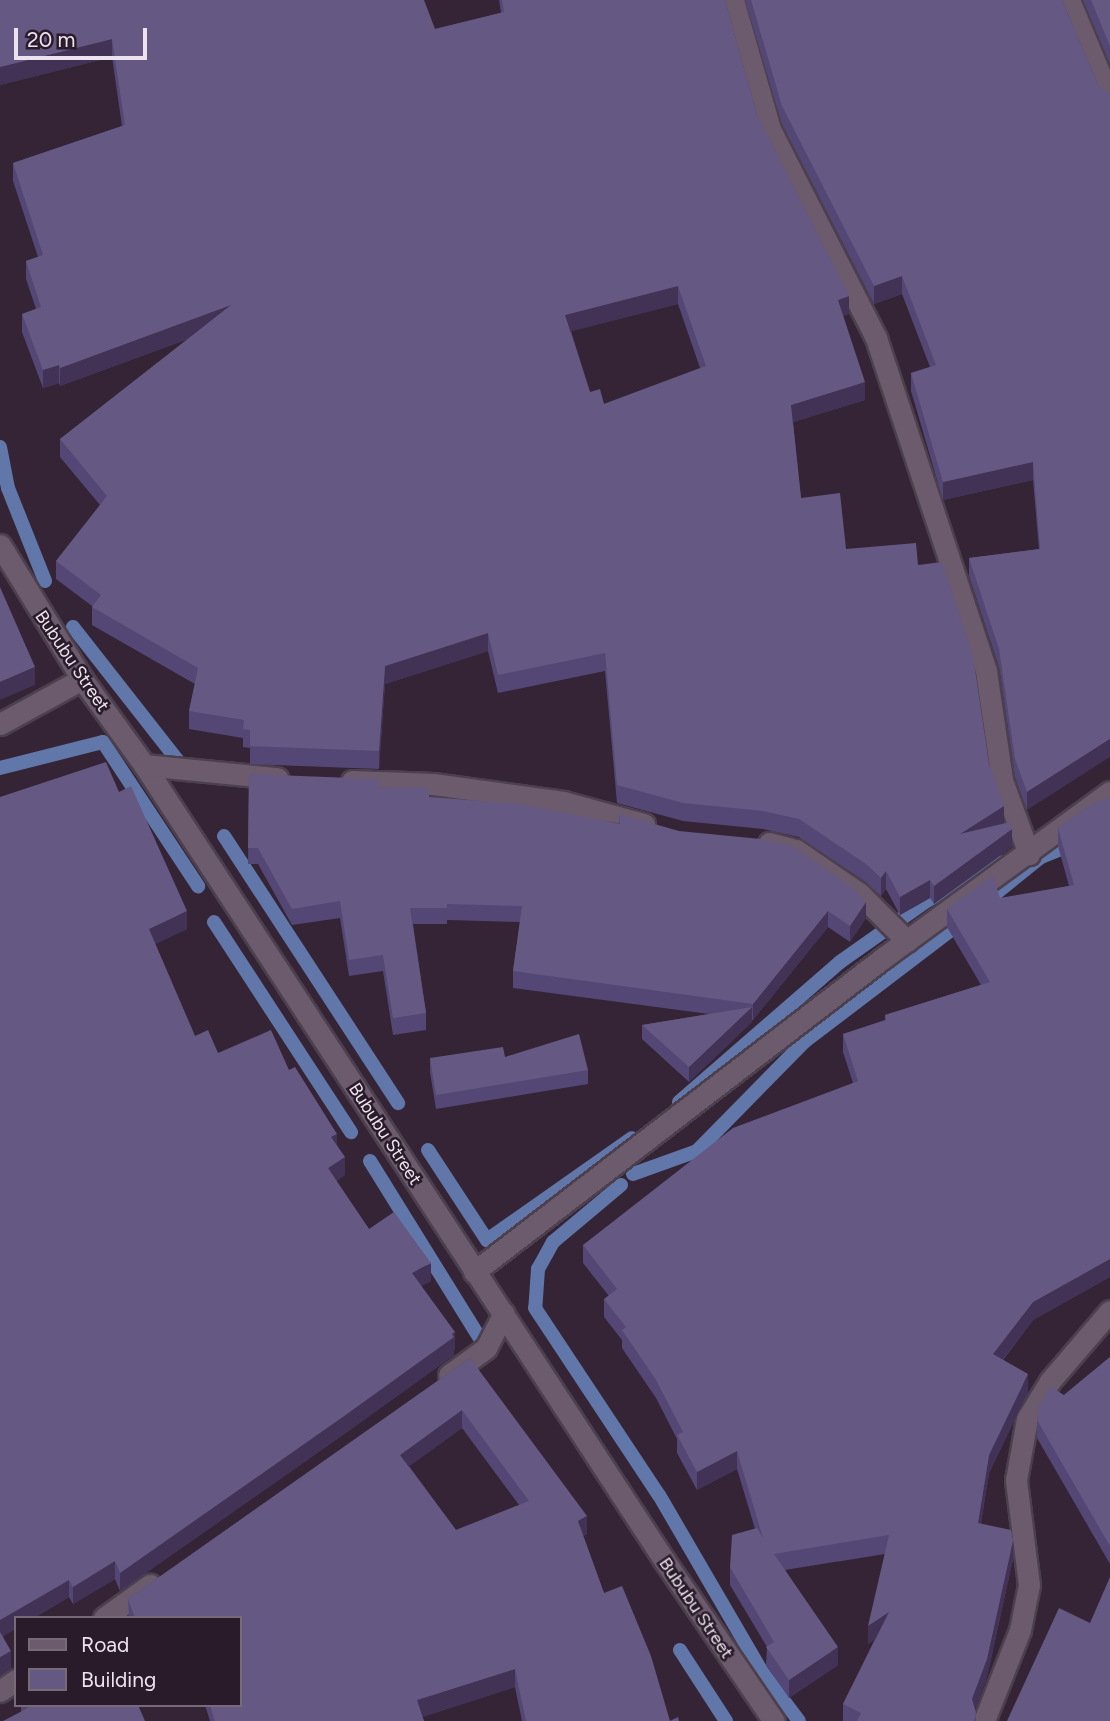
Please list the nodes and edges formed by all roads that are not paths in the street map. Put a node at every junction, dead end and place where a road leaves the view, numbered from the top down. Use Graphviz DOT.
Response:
graph roads {
  1 [pos="733,0"];
  2 [pos="1069,0"];
  3 [pos="1110,98"];
  4 [pos="0,545"];
  5 [pos="82,679"];
  6 [pos="0,724"];
  7 [pos="144,765"];
  8 [pos="298,779"];
  9 [pos="325,780"];
  10 [pos="1110,792"];
  11 [pos="668,831"];
  12 [pos="749,841"];
  13 [pos="1029,854"];
  14 [pos="907,941"];
  15 [pos="474,1272"];
  16 [pos="1110,1311"];
  17 [pos="504,1313"];
  18 [pos="431,1388"];
  19 [pos="171,1570"];
  20 [pos="107,1616"];
  21 [pos="774,1721"];
  22 [pos="984,1721"];
  1 -- 13 [label="street"];
  2 -- 3 [label="street"];
  4 -- 5 [label="street, Bububu Street"];
  5 -- 6 [label="street"];
  5 -- 7 [label="street, Bububu Street"];
  7 -- 8 [label="street"];
  7 -- 15 [label="street, Bububu Street"];
  9 -- 11 [label="street"];
  10 -- 13 [label="street"];
  12 -- 14 [label="street"];
  13 -- 14 [label="street"];
  14 -- 15 [label="street"];
  15 -- 17 [label="street, Bububu Street"];
  16 -- 22 [label="street"];
  17 -- 18 [label="street"];
  17 -- 21 [label="street, Bububu Street"];
  19 -- 20 [label="street"];
}
